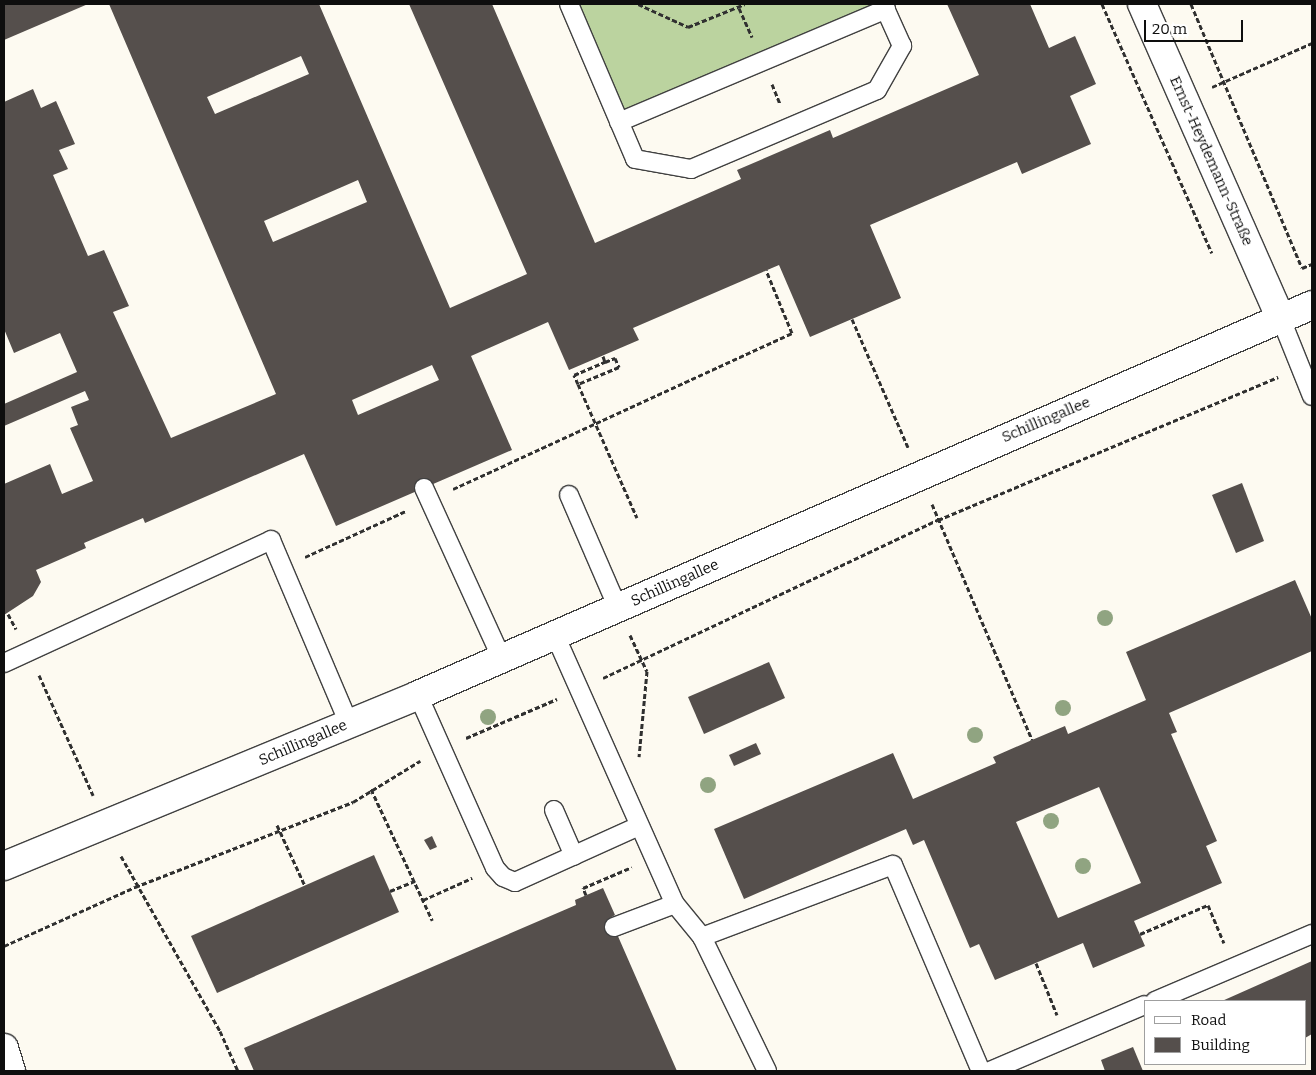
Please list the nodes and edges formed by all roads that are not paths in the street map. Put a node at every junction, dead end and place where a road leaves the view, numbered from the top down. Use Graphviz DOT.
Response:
graph roads {
  1 [pos="569,4"];
  2 [pos="1142,4"];
  3 [pos="884,6"];
  4 [pos="619,122"];
  5 [pos="1312,305"];
  6 [pos="1281,319"];
  7 [pos="1312,396"];
  8 [pos="424,488"];
  9 [pos="569,495"];
  10 [pos="618,608"];
  11 [pos="555,635"];
  12 [pos="502,659"];
  13 [pos="4,663"];
  14 [pos="418,695"];
  15 [pos="349,724"];
  16 [pos="554,810"];
  17 [pos="639,826"];
  18 [pos="35,855"];
  19 [pos="574,856"];
  20 [pos="4,866"];
  21 [pos="4,879"];
  22 [pos="675,904"];
  23 [pos="614,927"];
  24 [pos="1312,934"];
  25 [pos="702,938"];
  26 [pos="1157,1000"];
  27 [pos="1144,1006"];
  28 [pos="4,1048"];
  29 [pos="11,1071"];
  30 [pos="767,1071"];
  31 [pos="981,1071"];
  32 [pos="990,1071"];
  1 -- 4 [label="lane"];
  2 -- 6 [label="street, Ernst-Heydemann-Straße"];
  3 -- 4 [label="lane"];
  3 -- 4 [label="lane"];
  5 -- 6 [label="street, Schillingallee"];
  6 -- 7 [label="lane"];
  6 -- 10 [label="street, Schillingallee"];
  8 -- 12 [label="lane"];
  9 -- 10 [label="lane"];
  10 -- 11 [label="street, Schillingallee"];
  11 -- 12 [label="street, Schillingallee"];
  11 -- 17 [label="lane"];
  12 -- 14 [label="street, Schillingallee"];
  13 -- 15 [label="lane"];
  14 -- 15 [label="street, Schillingallee"];
  14 -- 19 [label="lane"];
  15 -- 18 [label="street, Schillingallee"];
  16 -- 19 [label="lane"];
  17 -- 19 [label="lane"];
  17 -- 22 [label="lane"];
  18 -- 20 [label="street, Schillingallee"];
  18 -- 21 [label="street, Schillingallee"];
  22 -- 23 [label="lane"];
  22 -- 25 [label="lane"];
  24 -- 26 [label="lane"];
  25 -- 30 [label="lane"];
  25 -- 31 [label="lane"];
  27 -- 32 [label="lane"];
  28 -- 29 [label="street"];
}
